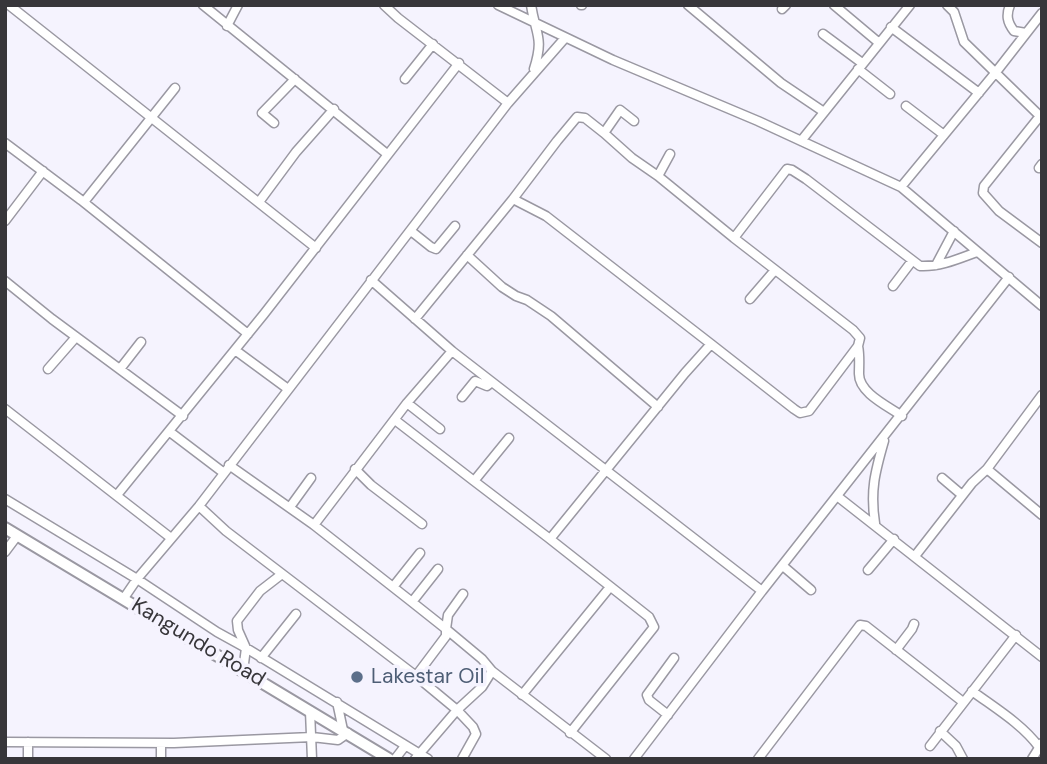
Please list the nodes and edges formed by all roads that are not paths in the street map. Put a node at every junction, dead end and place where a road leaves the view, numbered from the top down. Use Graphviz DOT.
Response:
graph roads {
  1 [pos="9,5"];
  2 [pos="203,5"];
  3 [pos="237,5"];
  4 [pos="384,5"];
  5 [pos="498,5"];
  6 [pos="531,5"];
  7 [pos="688,5"];
  8 [pos="834,5"];
  9 [pos="910,5"];
  10 [pos="947,5"];
  11 [pos="1010,5"];
  12 [pos="1042,13"];
  13 [pos="534,22"];
  14 [pos="227,26"];
  15 [pos="891,26"];
  16 [pos="1026,33"];
  17 [pos="823,34"];
  18 [pos="565,38"];
  19 [pos="878,42"];
  20 [pos="433,44"];
  21 [pos="459,64"];
  22 [pos="860,66"];
  23 [pos="534,72"];
  24 [pos="996,72"];
  25 [pos="295,79"];
  26 [pos="405,79"];
  27 [pos="175,88"];
  28 [pos="979,93"];
  29 [pos="890,94"];
  30 [pos="508,103"];
  31 [pos="906,106"];
  32 [pos="334,109"];
  33 [pos="824,112"];
  34 [pos="151,117"];
  35 [pos="1041,117"];
  36 [pos="634,121"];
  37 [pos="274,123"];
  38 [pos="604,133"];
  39 [pos="944,135"];
  40 [pos="801,141"];
  41 [pos="5,143"];
  42 [pos="670,153"];
  43 [pos="387,154"];
  44 [pos="43,172"];
  45 [pos="658,176"];
  46 [pos="901,187"];
  47 [pos="513,199"];
  48 [pos="84,202"];
  49 [pos="259,202"];
  50 [pos="5,221"];
  51 [pos="455,226"];
  52 [pos="411,231"];
  53 [pos="954,231"];
  54 [pos="734,238"];
  55 [pos="1042,243"];
  56 [pos="316,248"];
  57 [pos="977,252"];
  58 [pos="467,255"];
  59 [pos="912,261"];
  60 [pos="936,265"];
  61 [pos="775,270"];
  62 [pos="1009,277"];
  63 [pos="371,280"];
  64 [pos="5,282"];
  65 [pos="893,286"];
  66 [pos="750,299"];
  67 [pos="1042,306"];
  68 [pos="415,319"];
  69 [pos="248,334"];
  70 [pos="76,337"];
  71 [pos="141,342"];
  72 [pos="711,344"];
  73 [pos="859,346"];
  74 [pos="236,350"];
  75 [pos="452,351"];
  76 [pos="48,369"];
  77 [pos="120,369"];
  78 [pos="492,382"];
  79 [pos="288,389"];
  80 [pos="1042,395"];
  81 [pos="462,397"];
  82 [pos="407,403"];
  83 [pos="658,407"];
  84 [pos="5,409"];
  85 [pos="183,416"];
  86 [pos="902,416"];
  87 [pos="395,420"];
  88 [pos="440,429"];
  89 [pos="170,432"];
  90 [pos="885,437"];
  91 [pos="509,438"];
  92 [pos="226,469"];
  93 [pos="355,469"];
  94 [pos="987,469"];
  95 [pos="606,470"];
  96 [pos="311,478"];
  97 [pos="942,478"];
  98 [pos="474,481"];
  99 [pos="117,495"];
  100 [pos="962,495"];
  101 [pos="837,496"];
  102 [pos="5,499"];
  103 [pos="199,506"];
  104 [pos="290,507"];
  105 [pos="1042,515"];
  106 [pos="875,523"];
  107 [pos="422,524"];
  108 [pos="314,525"];
  109 [pos="5,528"];
  110 [pos="17,536"];
  111 [pos="171,538"];
  112 [pos="550,539"];
  113 [pos="894,539"];
  114 [pos="6,549"];
  115 [pos="420,553"];
  116 [pos="915,556"];
  117 [pos="783,566"];
  118 [pos="438,569"];
  119 [pos="868,570"];
  120 [pos="282,574"];
  121 [pos="137,579"];
  122 [pos="393,587"];
  123 [pos="610,587"];
  124 [pos="811,590"];
  125 [pos="762,591"];
  126 [pos="463,594"];
  127 [pos="124,598"];
  128 [pos="412,602"];
  129 [pos="296,614"];
  130 [pos="914,624"];
  131 [pos="446,629"];
  132 [pos="1016,635"];
  133 [pos="246,648"];
  134 [pos="896,650"];
  135 [pos="1042,657"];
  136 [pos="261,658"];
  137 [pos="674,658"];
  138 [pos="243,671"];
  139 [pos="492,671"];
  140 [pos="416,676"];
  141 [pos="972,691"];
  142 [pos="522,695"];
  143 [pos="337,702"];
  144 [pos="963,702"];
  145 [pos="457,710"];
  146 [pos="310,711"];
  147 [pos="668,715"];
  148 [pos="940,731"];
  149 [pos="345,732"];
  150 [pos="570,733"];
  151 [pos="312,737"];
  152 [pos="5,742"];
  153 [pos="28,742"];
  154 [pos="161,743"];
  155 [pos="1040,745"];
  156 [pos="405,746"];
  157 [pos="930,746"];
  158 [pos="417,756"];
  159 [pos="28,759"];
  160 [pos="161,759"];
  161 [pos="312,759"];
  162 [pos="389,759"];
  163 [pos="395,759"];
  164 [pos="428,759"];
  165 [pos="462,759"];
  166 [pos="606,759"];
  167 [pos="634,759"];
  168 [pos="758,759"];
  169 [pos="963,759"];
  170 [pos="1032,759"];
  1 -- 34 [label="street"];
  2 -- 14 [label="street"];
  3 -- 14 [label="street"];
  4 -- 20 [label="street"];
  5 -- 13 [label="street"];
  6 -- 13 [label="street"];
  7 -- 33 [label="street"];
  8 -- 19 [label="street"];
  9 -- 15 [label="street"];
  10 -- 24 [label="street"];
  11 -- 16 [label="street"];
  12 -- 16 [label="street"];
  13 -- 18 [label="street"];
  13 -- 23 [label="street"];
  14 -- 25 [label="street"];
  15 -- 19 [label="street"];
  15 -- 28 [label="street"];
  16 -- 24 [label="street"];
  17 -- 22 [label="street"];
  18 -- 23 [label="street"];
  18 -- 40 [label="street"];
  19 -- 22 [label="street"];
  20 -- 21 [label="street"];
  20 -- 26 [label="street"];
  21 -- 30 [label="street"];
  21 -- 43 [label="street"];
  22 -- 29 [label="street"];
  22 -- 33 [label="street"];
  23 -- 30 [label="street"];
  24 -- 28 [label="street"];
  24 -- 35 [label="street"];
  25 -- 32 [label="street"];
  25 -- 37 [label="street"];
  27 -- 34 [label="street"];
  28 -- 39 [label="street"];
  30 -- 52 [label="street"];
  31 -- 39 [label="street"];
  32 -- 43 [label="street"];
  32 -- 49 [label="street"];
  33 -- 40 [label="street"];
  34 -- 48 [label="street"];
  34 -- 49 [label="street"];
  35 -- 55 [label="street"];
  36 -- 38 [label="street"];
  38 -- 45 [label="street"];
  38 -- 47 [label="street"];
  39 -- 46 [label="street"];
  40 -- 46 [label="street"];
  41 -- 44 [label="street"];
  42 -- 45 [label="street"];
  43 -- 56 [label="street"];
  44 -- 48 [label="street"];
  44 -- 50 [label="street"];
  45 -- 54 [label="street"];
  46 -- 53 [label="street"];
  47 -- 58 [label="street"];
  47 -- 72 [label="street"];
  48 -- 69 [label="street"];
  49 -- 56 [label="street"];
  51 -- 52 [label="street"];
  52 -- 63 [label="street"];
  53 -- 57 [label="street"];
  53 -- 60 [label="street"];
  54 -- 59 [label="street"];
  54 -- 61 [label="street"];
  56 -- 69 [label="street"];
  57 -- 60 [label="street"];
  57 -- 62 [label="street"];
  58 -- 68 [label="street"];
  58 -- 83 [label="street"];
  59 -- 60 [label="street"];
  59 -- 65 [label="street"];
  61 -- 66 [label="street"];
  61 -- 73 [label="street"];
  62 -- 67 [label="street"];
  62 -- 86 [label="street"];
  63 -- 68 [label="street"];
  63 -- 79 [label="street"];
  64 -- 70 [label="street"];
  68 -- 75 [label="street"];
  69 -- 74 [label="street"];
  70 -- 76 [label="street"];
  70 -- 77 [label="street"];
  71 -- 77 [label="street"];
  72 -- 73 [label="street"];
  72 -- 83 [label="street"];
  73 -- 86 [label="street"];
  74 -- 79 [label="street"];
  74 -- 85 [label="street"];
  75 -- 78 [label="street"];
  75 -- 82 [label="street"];
  77 -- 85 [label="street"];
  78 -- 81 [label="street"];
  78 -- 95 [label="street"];
  79 -- 92 [label="street"];
  80 -- 94 [label="street"];
  82 -- 87 [label="street"];
  82 -- 88 [label="street"];
  83 -- 95 [label="street"];
  84 -- 99 [label="street"];
  85 -- 89 [label="street"];
  86 -- 90 [label="street"];
  87 -- 93 [label="street"];
  87 -- 98 [label="street"];
  89 -- 92 [label="street"];
  89 -- 99 [label="street"];
  90 -- 101 [label="street"];
  90 -- 106 [label="street"];
  91 -- 98 [label="street"];
  92 -- 103 [label="street"];
  92 -- 104 [label="street"];
  93 -- 107 [label="street"];
  93 -- 108 [label="street"];
  94 -- 100 [label="street"];
  94 -- 105 [label="street"];
  95 -- 112 [label="street"];
  95 -- 125 [label="street"];
  96 -- 104 [label="street"];
  97 -- 100 [label="street"];
  98 -- 112 [label="street"];
  99 -- 111 [label="street"];
  100 -- 116 [label="street"];
  101 -- 106 [label="street"];
  101 -- 117 [label="street"];
  102 -- 121 [label="street"];
  103 -- 111 [label="street"];
  103 -- 120 [label="street"];
  104 -- 108 [label="street"];
  106 -- 113 [label="street"];
  108 -- 122 [label="street"];
  109 -- 110 [label="highway, Kangundo Road"];
  110 -- 114 [label="street"];
  110 -- 127 [label="highway, Kangundo Road"];
  111 -- 121 [label="street"];
  112 -- 123 [label="street"];
  113 -- 116 [label="street"];
  113 -- 119 [label="street"];
  115 -- 122 [label="street"];
  116 -- 132 [label="street"];
  117 -- 124 [label="street"];
  117 -- 125 [label="street"];
  118 -- 128 [label="street"];
  120 -- 133 [label="street"];
  120 -- 140 [label="street"];
  121 -- 127 [label="street"];
  121 -- 133 [label="street"];
  122 -- 128 [label="street"];
  123 -- 142 [label="street"];
  123 -- 150 [label="street"];
  125 -- 147 [label="street"];
  126 -- 131 [label="street"];
  127 -- 138 [label="highway, Kangundo Road"];
  128 -- 131 [label="street"];
  129 -- 136 [label="street"];
  130 -- 134 [label="street"];
  131 -- 139 [label="street"];
  131 -- 140 [label="street"];
  132 -- 135 [label="street"];
  132 -- 141 [label="street"];
  133 -- 136 [label="street"];
  133 -- 138 [label="street"];
  134 -- 144 [label="street"];
  134 -- 168 [label="street"];
  136 -- 143 [label="street"];
  137 -- 147 [label="street"];
  138 -- 146 [label="highway, Kangundo Road"];
  139 -- 142 [label="street"];
  139 -- 145 [label="street"];
  140 -- 145 [label="street"];
  141 -- 144 [label="street"];
  141 -- 155 [label="street"];
  142 -- 150 [label="street"];
  143 -- 149 [label="street"];
  143 -- 156 [label="street"];
  144 -- 148 [label="street"];
  145 -- 158 [label="street"];
  145 -- 165 [label="street"];
  146 -- 149 [label="highway, Kangundo Road"];
  146 -- 151 [label="street"];
  147 -- 167 [label="street"];
  148 -- 157 [label="street"];
  148 -- 169 [label="street"];
  149 -- 151 [label="street"];
  149 -- 162 [label="highway, Kangundo Road"];
  150 -- 166 [label="street"];
  151 -- 154 [label="street"];
  151 -- 161 [label="street"];
  152 -- 153 [label="street"];
  153 -- 154 [label="street"];
  153 -- 159 [label="street"];
  154 -- 160 [label="street"];
  155 -- 170 [label="street"];
  156 -- 158 [label="street"];
  156 -- 163 [label="street"];
  158 -- 164 [label="street"];
}
